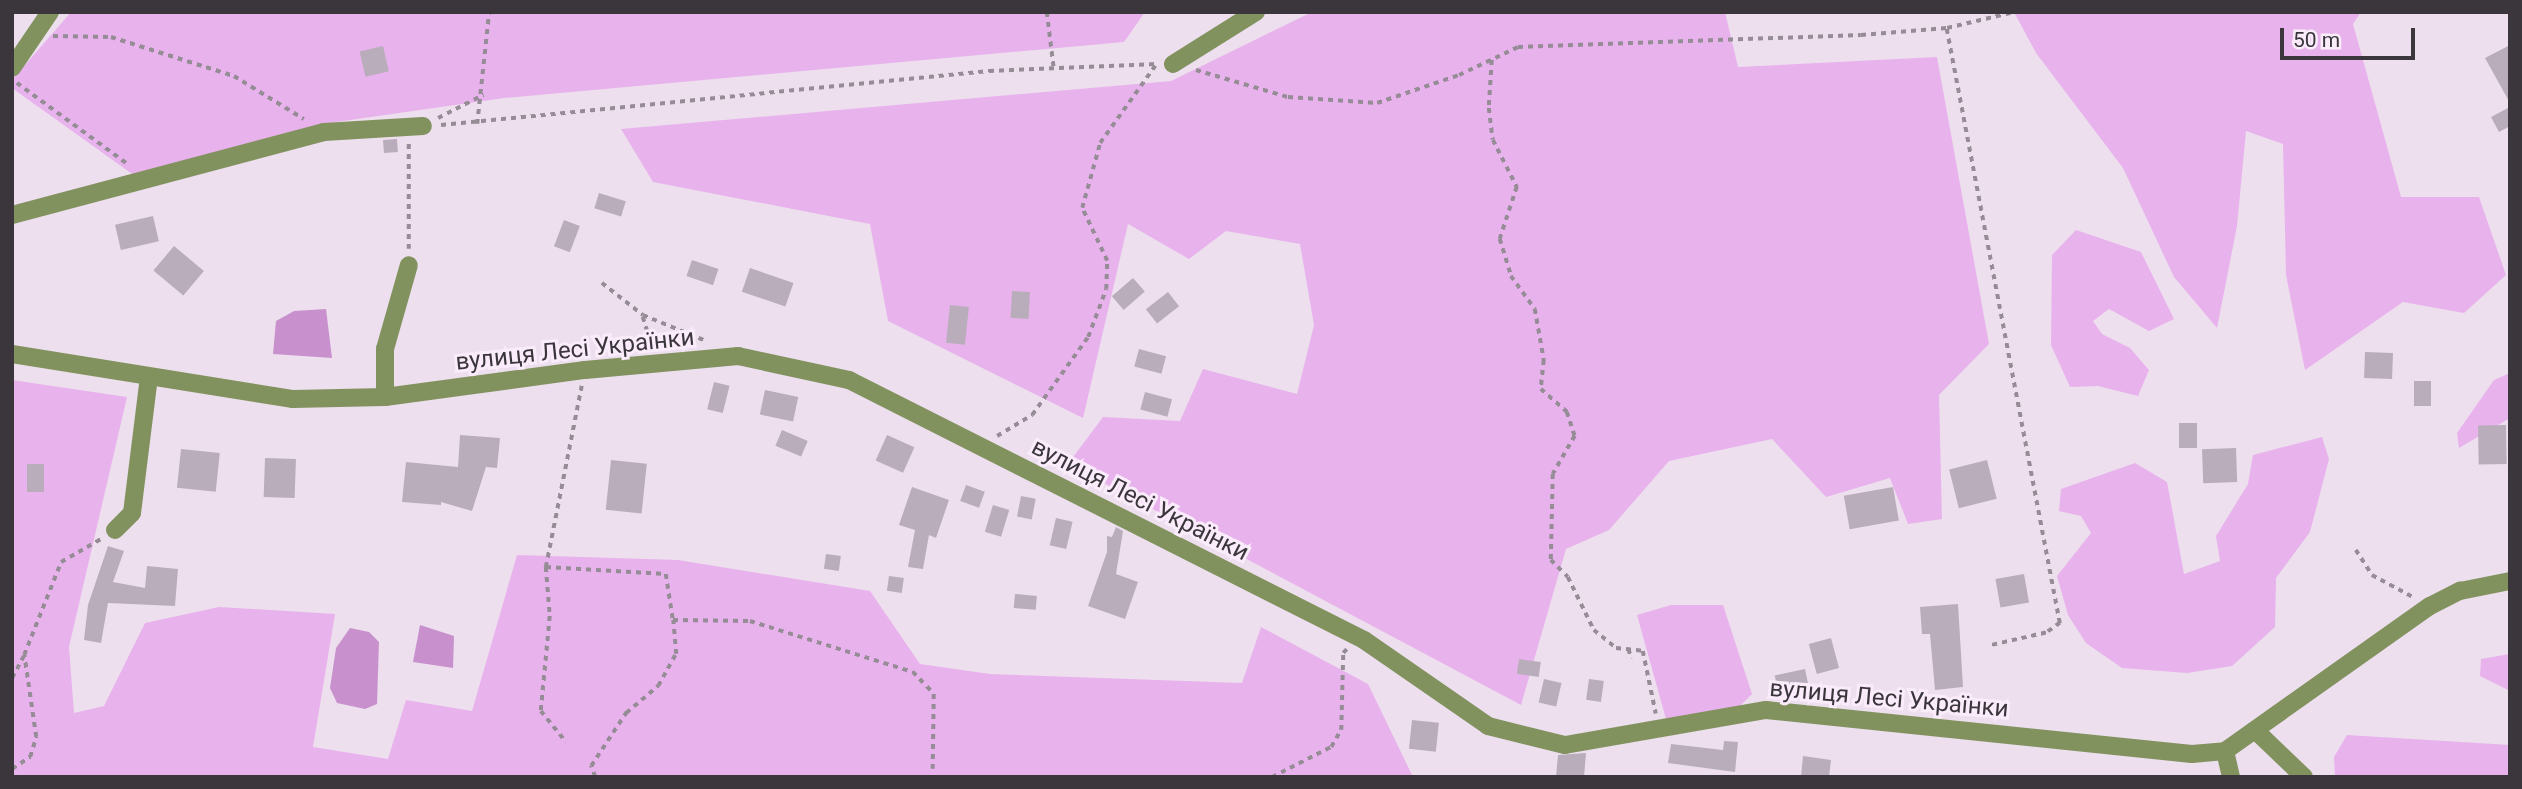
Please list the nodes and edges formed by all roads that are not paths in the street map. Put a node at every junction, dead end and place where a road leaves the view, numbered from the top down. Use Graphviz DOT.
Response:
graph roads {
  1 [pos="50,12"];
  2 [pos="1256,12"];
  3 [pos="1165,64"];
  4 [pos="12,68"];
  5 [pos="416,126"];
  6 [pos="12,215"];
  7 [pos="409,265"];
  8 [pos="12,354"];
  9 [pos="149,377"];
  10 [pos="385,397"];
  11 [pos="115,530"];
  12 [pos="2510,581"];
  13 [pos="2255,730"];
  14 [pos="2225,751"];
  15 [pos="2231,777"];
  16 [pos="2304,777"];
  1 -- 4 [label="street"];
  2 -- 3 [label="street"];
  5 -- 6 [label="street"];
  7 -- 10 [label="street"];
  8 -- 9 [label="street, вулиця Лесі Українки"];
  9 -- 10 [label="street, вулиця Лесі Українки"];
  9 -- 11 [label="street"];
  10 -- 14 [label="street, вулиця Лесі Українки"];
  12 -- 13 [label="street"];
  13 -- 14 [label="street"];
  13 -- 16 [label="street"];
  14 -- 15 [label="street"];
}
